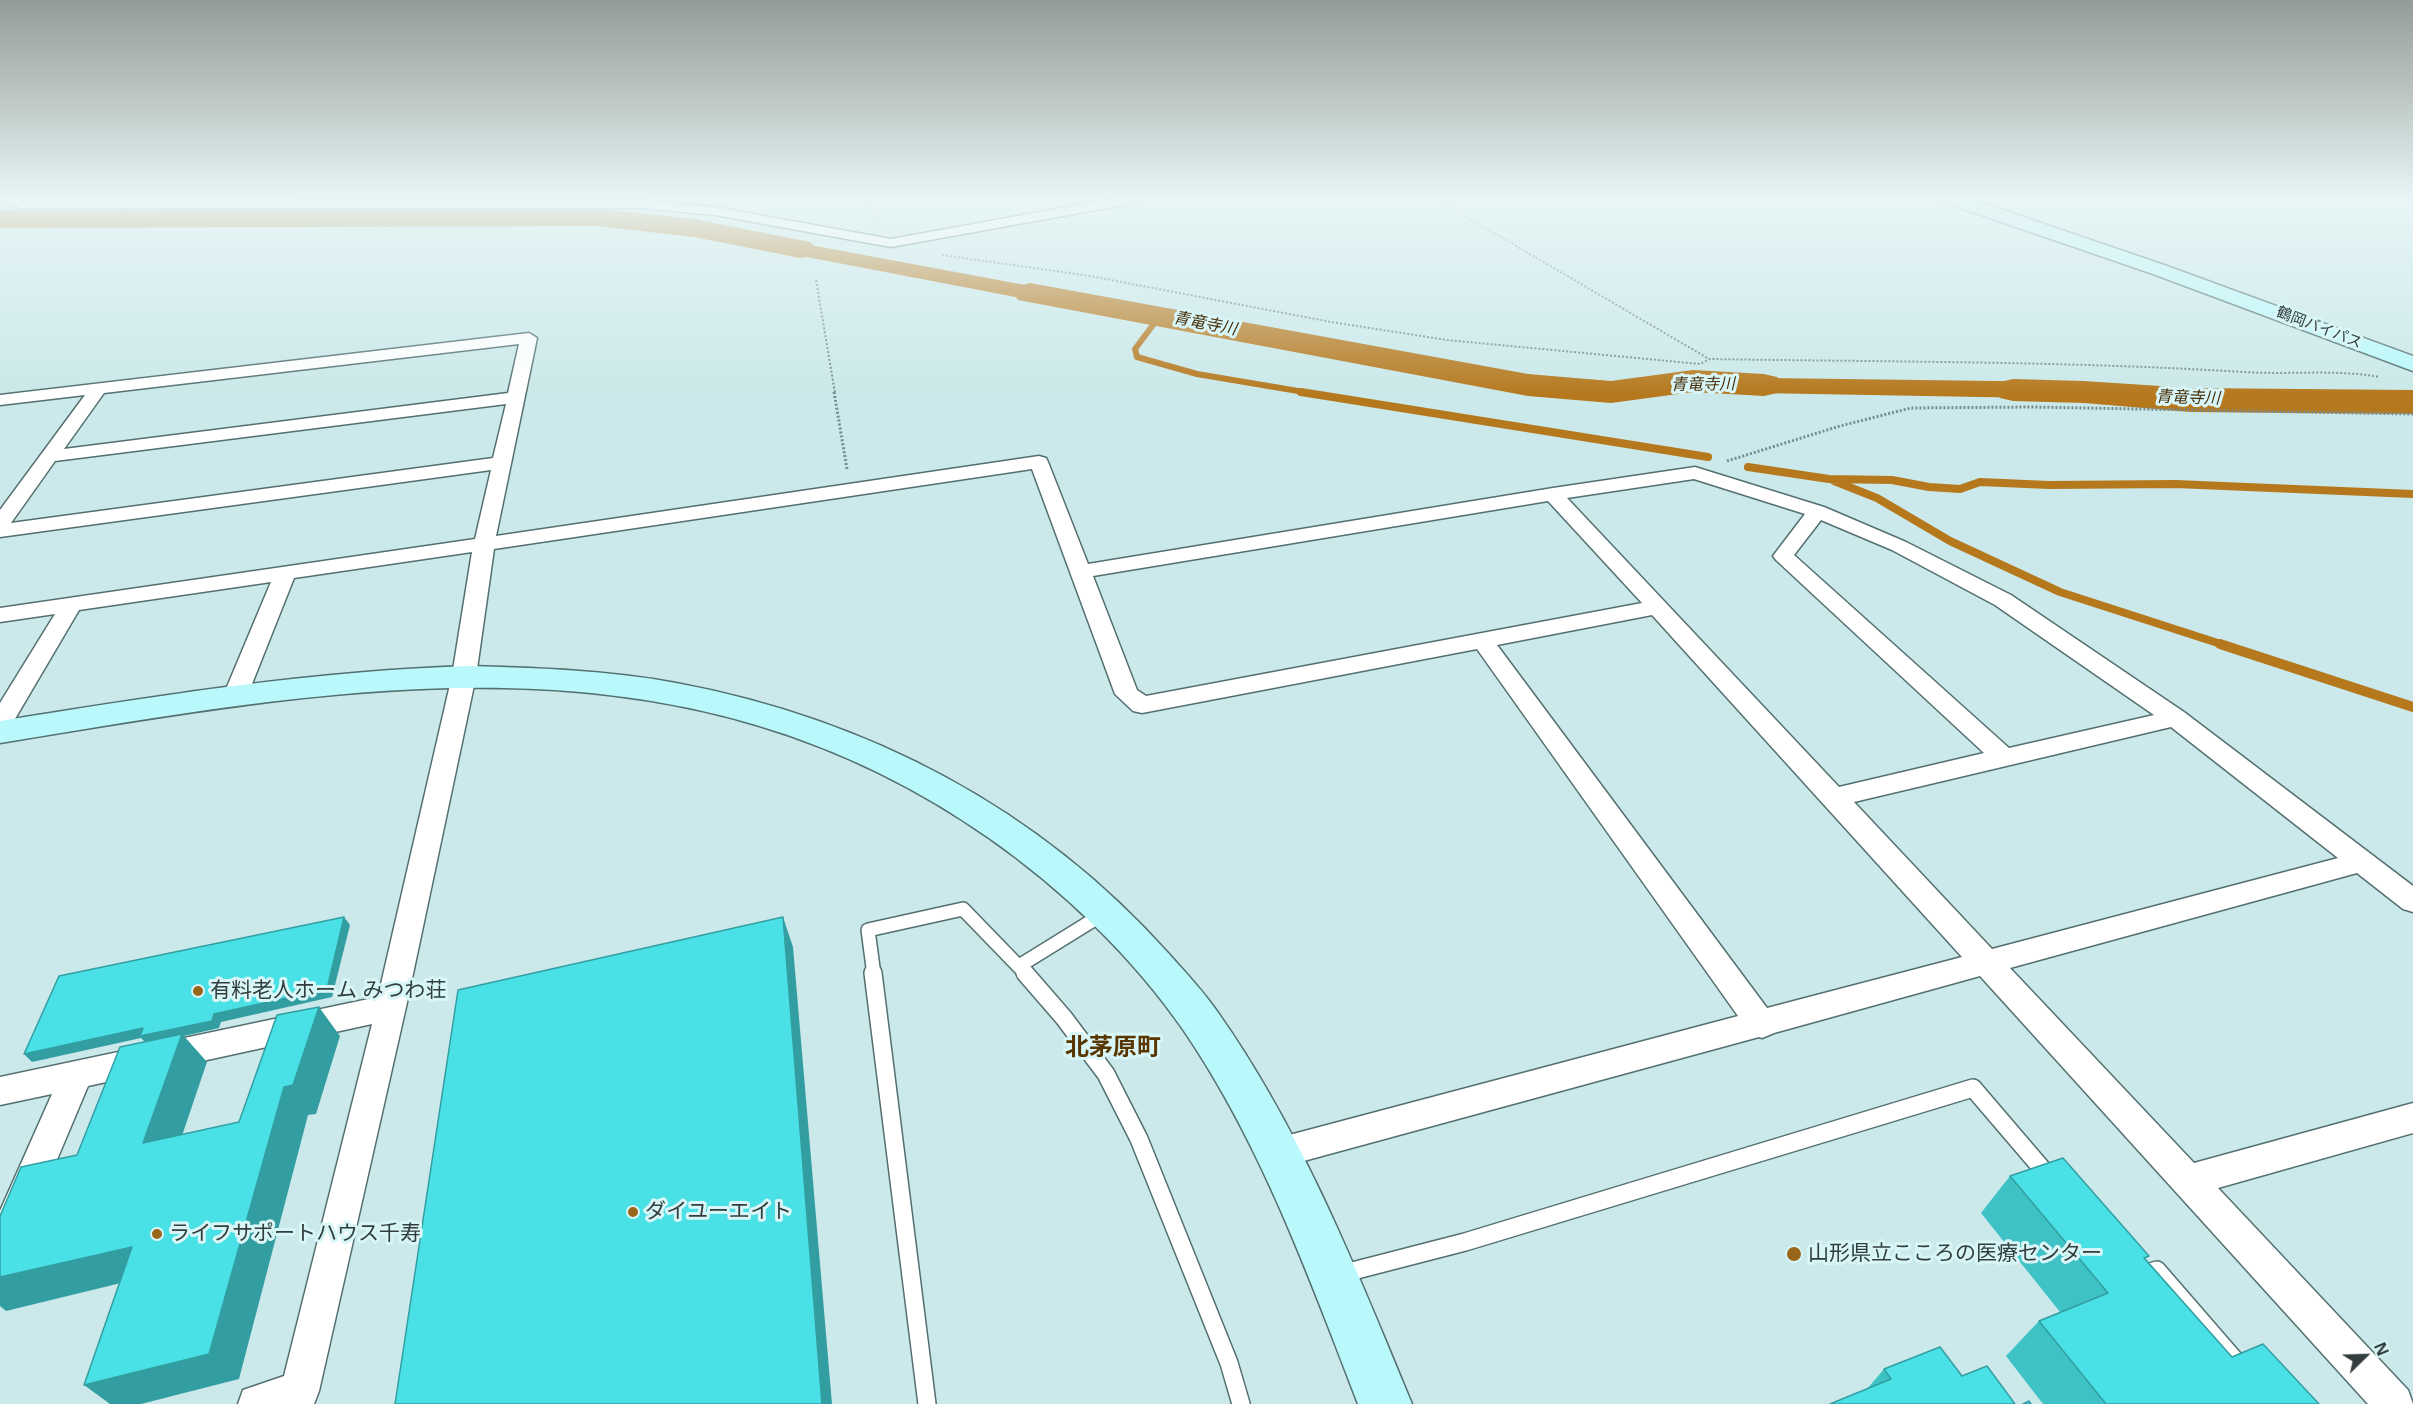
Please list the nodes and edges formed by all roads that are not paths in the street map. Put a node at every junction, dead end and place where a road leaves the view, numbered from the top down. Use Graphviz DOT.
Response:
graph roads {
  1 [pos="2144,265"];
  2 [pos="2400,367"];
  3 [pos="99,388"];
  4 [pos="516,397"];
  5 [pos="0,400"];
  6 [pos="50,456"];
  7 [pos="502,463"];
  8 [pos="1553,494"];
  9 [pos="1817,511"];
  10 [pos="0,524"];
  11 [pos="0,531"];
  12 [pos="484,544"];
  13 [pos="1081,572"];
  14 [pos="285,573"];
  15 [pos="72,604"];
  16 [pos="1658,607"];
  17 [pos="0,615"];
  18 [pos="1482,640"];
  19 [pos="464,676"];
  20 [pos="236,694"];
  21 [pos="2175,718"];
  22 [pos="0,723"];
  23 [pos="0,732"];
  24 [pos="2005,758"];
  25 [pos="1834,797"];
  26 [pos="2360,862"];
  27 [pos="2413,901"];
  28 [pos="1106,912"];
  29 [pos="1987,964"];
  30 [pos="1019,966"];
  31 [pos="392,1007"];
  32 [pos="1762,1025"];
  33 [pos="77,1074"];
  34 [pos="0,1090"];
  35 [pos="2413,1118"];
  36 [pos="1278,1153"];
  37 [pos="2188,1181"];
  38 [pos="2062,1193"];
  39 [pos="0,1252"];
  40 [pos="2126,1269"];
  41 [pos="1334,1276"];
  42 [pos="2250,1377"];
  43 [pos="296,1397"];
  44 [pos="256,1404"];
  45 [pos="927,1404"];
  46 [pos="1241,1404"];
  47 [pos="1385,1404"];
  48 [pos="2394,1404"];
  1 -- 2 [label="street, 鶴岡バイパス"];
  3 -- 4 [label="street"];
  3 -- 5 [label="street"];
  3 -- 6 [label="street"];
  4 -- 6 [label="street"];
  4 -- 7 [label="street"];
  6 -- 10 [label="street"];
  7 -- 11 [label="street"];
  7 -- 12 [label="street"];
  8 -- 9 [label="street"];
  8 -- 13 [label="street"];
  8 -- 16 [label="street"];
  9 -- 21 [label="street"];
  9 -- 24 [label="street"];
  12 -- 13 [label="street"];
  12 -- 14 [label="street"];
  12 -- 19 [label="street"];
  13 -- 18 [label="street"];
  14 -- 15 [label="street"];
  14 -- 20 [label="street"];
  15 -- 17 [label="street"];
  15 -- 22 [label="street"];
  16 -- 18 [label="street"];
  16 -- 25 [label="street"];
  18 -- 32 [label="street"];
  19 -- 20 [label="street"];
  19 -- 28 [label="street"];
  19 -- 31 [label="street"];
  20 -- 23 [label="street"];
  21 -- 24 [label="street"];
  21 -- 26 [label="street"];
  24 -- 25 [label="street"];
  25 -- 29 [label="street"];
  26 -- 27 [label="street"];
  26 -- 29 [label="street"];
  28 -- 30 [label="lane"];
  28 -- 36 [label="street"];
  29 -- 32 [label="street"];
  29 -- 37 [label="street"];
  30 -- 45 [label="lane"];
  30 -- 46 [label="lane"];
  31 -- 33 [label="street"];
  31 -- 43 [label="street"];
  32 -- 36 [label="street"];
  33 -- 34 [label="street"];
  33 -- 39 [label="street"];
  35 -- 37 [label="street"];
  36 -- 41 [label="street"];
  37 -- 48 [label="street"];
  38 -- 41 [label="lane"];
  40 -- 42 [label="lane"];
  41 -- 47 [label="street"];
  43 -- 44 [label="street"];
}
